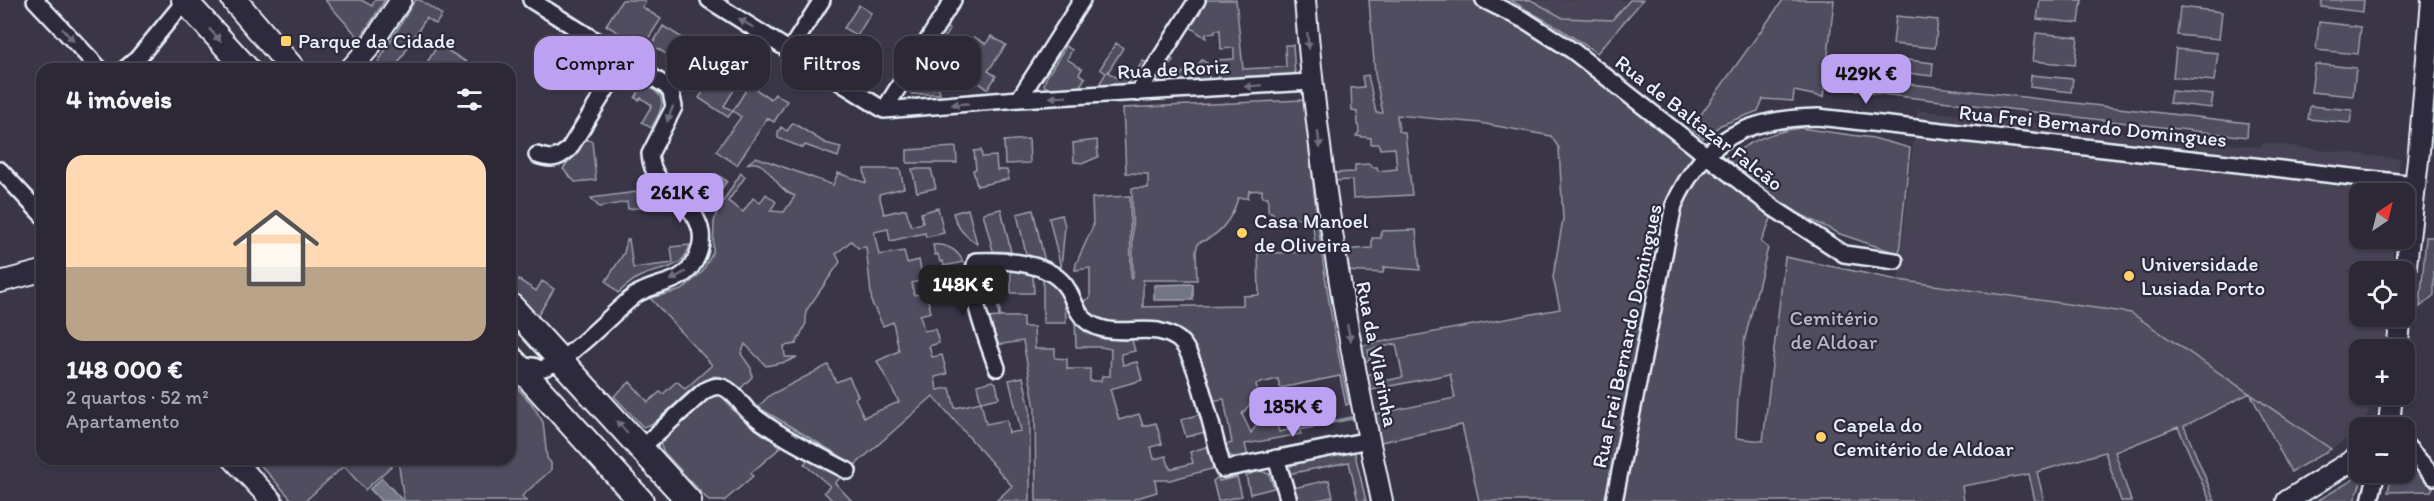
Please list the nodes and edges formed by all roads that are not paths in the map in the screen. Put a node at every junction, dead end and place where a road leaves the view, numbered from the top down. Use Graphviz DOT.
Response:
graph roads {
  1 [pos="35,0"];
  2 [pos="184,0"];
  3 [pos="234,0"];
  4 [pos="401,0"];
  5 [pos="531,0"];
  6 [pos="709,0"];
  7 [pos="822,0"];
  8 [pos="953,0"];
  9 [pos="1082,0"];
  10 [pos="1197,0"];
  11 [pos="1305,0"];
  12 [pos="1484,0"];
  13 [pos="2432,0"];
  14 [pos="589,36"];
  15 [pos="799,36"];
  16 [pos="782,45"];
  17 [pos="94,63"];
  18 [pos="132,63"];
  19 [pos="242,63"];
  20 [pos="288,63"];
  21 [pos="355,63"];
  22 [pos="655,79"];
  23 [pos="1311,82"];
  24 [pos="606,90"];
  25 [pos="853,90"];
  26 [pos="1138,93"];
  27 [pos="1019,99"];
  28 [pos="884,110"];
  29 [pos="537,155"];
  30 [pos="1705,155"];
  31 [pos="0,170"];
  32 [pos="2406,183"];
  33 [pos="2415,184"];
  34 [pos="36,209"];
  35 [pos="1895,261"];
  36 [pos="36,273"];
  37 [pos="0,282"];
  38 [pos="516,311"];
  39 [pos="561,360"];
  40 [pos="516,363"];
  41 [pos="516,364"];
  42 [pos="998,368"];
  43 [pos="1369,440"];
  44 [pos="641,448"];
  45 [pos="2415,455"];
  46 [pos="1276,459"];
  47 [pos="2349,462"];
  48 [pos="239,465"];
  49 [pos="848,471"];
  50 [pos="2434,477"];
  51 [pos="2374,483"];
  52 [pos="272,501"];
  53 [pos="641,501"];
  54 [pos="689,501"];
  55 [pos="1289,501"];
  56 [pos="1382,501"];
  57 [pos="1614,501"];
  58 [pos="2287,501"];
  59 [pos="2370,501"];
  1 -- 17 [label="street, one-way"];
  2 -- 18 [label="street"];
  2 -- 19 [label="main road, one-way"];
  3 -- 20 [label="main road"];
  4 -- 21 [label="street"];
  5 -- 14 [label="street"];
  16 -- 6 [label="street, one-way"];
  7 -- 15 [label="street"];
  8 -- 28 [label="street"];
  9 -- 27 [label="street"];
  10 -- 26 [label="street"];
  11 -- 23 [label="street, Rua da Vilarinha, one-way"];
  12 -- 30 [label="street, Rua de Baltazar Falcão"];
  13 -- 33 [label="street"];
  22 -- 39 [label="street, one-way"];
  23 -- 26 [label="street, Rua de Roriz, one-way"];
  23 -- 43 [label="street, Rua da Vilarinha, one-way"];
  24 -- 29 [label="street"];
  25 -- 28 [label="street"];
  26 -- 27 [label="street, Rua de Roriz, one-way"];
  27 -- 28 [label="street, Rua de Roriz, one-way"];
  30 -- 32 [label="street, Rua Frei Bernardo Domingues"];
  30 -- 35 [label="street, Rua de Baltazar Falcão"];
  30 -- 57 [label="street, Rua Frei Bernardo Domingues"];
  31 -- 34 [label="street"];
  36 -- 37 [label="street"];
  38 -- 39 [label="main road"];
  39 -- 40 [label="street"];
  44 -- 39 [label="main road, one-way"];
  41 -- 53 [label="main road"];
  42 -- 46 [label="street"];
  43 -- 46 [label="street"];
  43 -- 56 [label="street, Rua da Vilarinha"];
  44 -- 49 [label="street"];
  44 -- 54 [label="main road"];
  45 -- 50 [label="street"];
  46 -- 55 [label="street"];
  47 -- 58 [label="street"];
  48 -- 52 [label="street"];
  51 -- 59 [label="street"];
}
